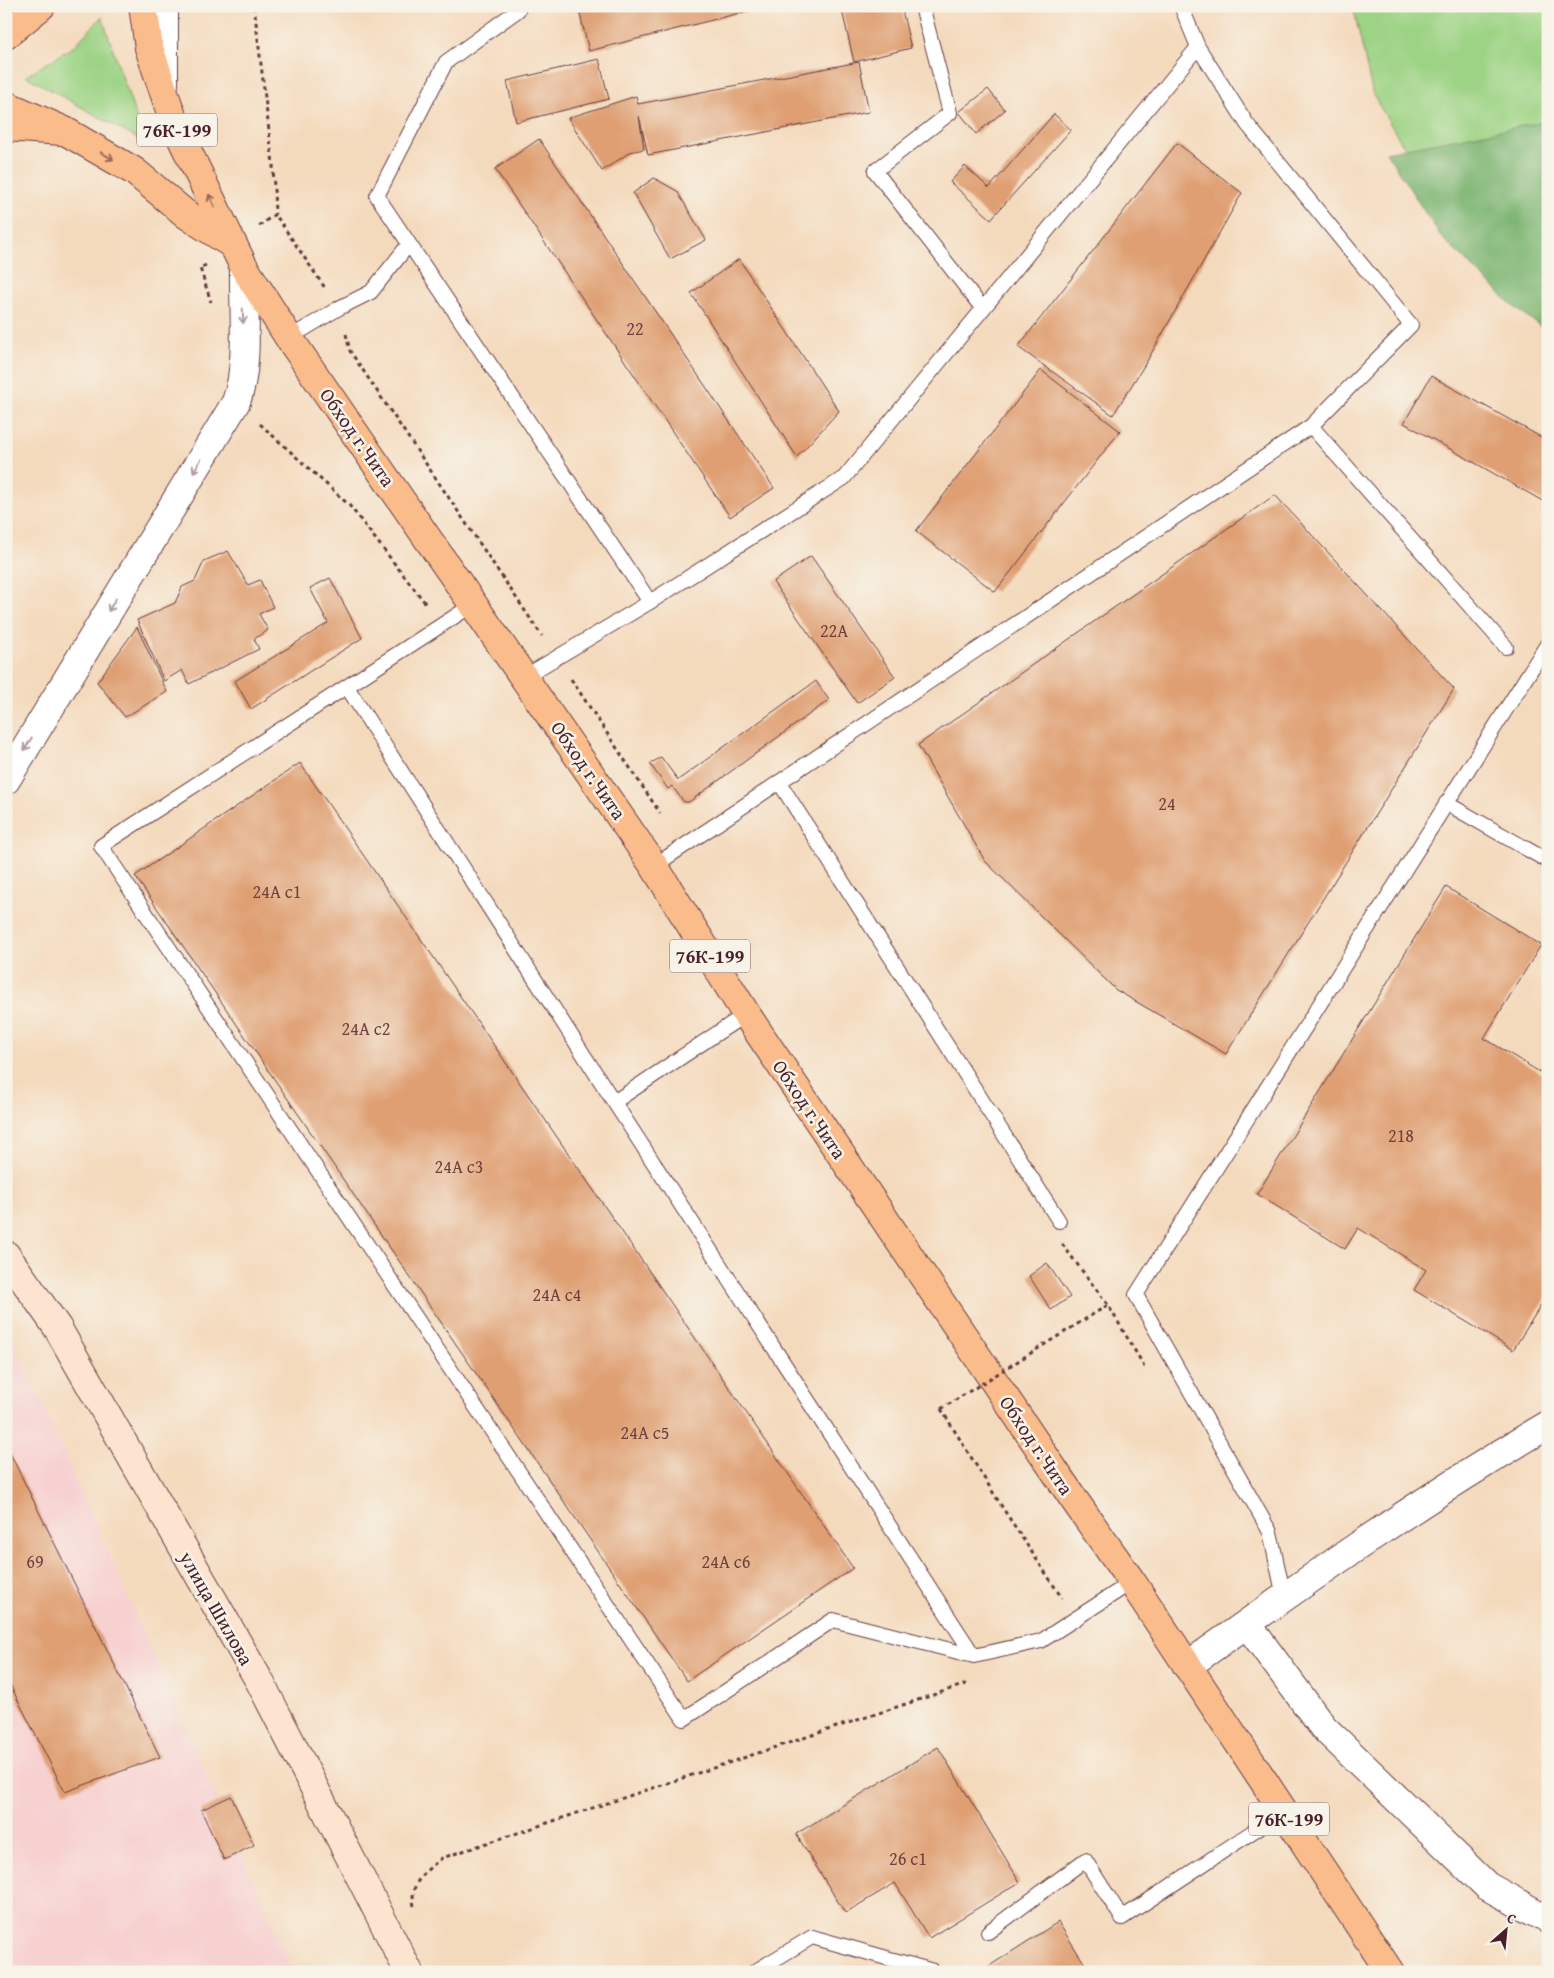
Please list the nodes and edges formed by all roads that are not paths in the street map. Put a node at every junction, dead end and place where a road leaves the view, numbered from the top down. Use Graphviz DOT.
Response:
graph roads {
  1 [pos="41,6"];
  2 [pos="143,6"];
  3 [pos="164,6"];
  4 [pos="517,6"];
  5 [pos="922,6"];
  6 [pos="1181,6"];
  7 [pos="6,35"];
  8 [pos="1198,47"];
  9 [pos="164,93"];
  10 [pos="6,105"];
  11 [pos="6,126"];
  12 [pos="64,131"];
  13 [pos="409,244"];
  14 [pos="238,256"];
  15 [pos="983,310"];
  16 [pos="289,338"];
  17 [pos="1310,426"];
  18 [pos="650,602"];
  19 [pos="474,604"];
  20 [pos="1548,643"];
  21 [pos="1506,647"];
  22 [pos="524,677"];
  23 [pos="347,687"];
  24 [pos="6,780"];
  25 [pos="779,782"];
  26 [pos="1446,803"];
  27 [pos="1548,861"];
  28 [pos="654,866"];
  29 [pos="746,1014"];
  30 [pos="614,1102"];
  31 [pos="1059,1221"];
  32 [pos="6,1255"];
  33 [pos="1548,1424"];
  34 [pos="1132,1582"];
  35 [pos="1284,1597"];
  36 [pos="1247,1624"];
  37 [pos="974,1656"];
  38 [pos="1187,1666"];
  39 [pos="1284,1811"];
  40 [pos="1548,1920"];
  41 [pos="988,1932"];
  42 [pos="933,1971"];
  43 [pos="409,1972"];
  44 [pos="754,1972"];
  45 [pos="1390,1972"];
  1 -- 7 [label="main road"];
  2 -- 9 [label="main road, 76К-199"];
  3 -- 9 [label="street"];
  4 -- 13 [label="lane"];
  5 -- 15 [label="lane"];
  6 -- 8 [label="lane"];
  8 -- 15 [label="lane"];
  8 -- 17 [label="lane"];
  14 -- 9 [label="main road, 76К-199, one-way"];
  10 -- 12 [label="main road, 76К-199"];
  11 -- 12 [label="main road"];
  12 -- 14 [label="main road, 76К-199, one-way"];
  13 -- 16 [label="lane"];
  13 -- 18 [label="lane"];
  14 -- 16 [label="main road, Обход г.Чита / 76К-199"];
  14 -- 24 [label="street, one-way"];
  15 -- 18 [label="lane"];
  16 -- 19 [label="main road, Обход г.Чита / 76К-199"];
  17 -- 21 [label="lane"];
  17 -- 25 [label="lane"];
  18 -- 22 [label="lane"];
  19 -- 22 [label="main road, Обход г.Чита / 76К-199"];
  19 -- 23 [label="lane"];
  20 -- 26 [label="lane"];
  22 -- 28 [label="main road, Обход г.Чита / 76К-199"];
  23 -- 30 [label="lane"];
  23 -- 37 [label="lane"];
  25 -- 28 [label="lane"];
  25 -- 31 [label="lane"];
  26 -- 27 [label="lane"];
  26 -- 35 [label="lane"];
  28 -- 29 [label="main road, Обход г.Чита / 76К-199"];
  29 -- 30 [label="lane"];
  29 -- 34 [label="main road, Обход г.Чита / 76К-199"];
  30 -- 37 [label="lane"];
  32 -- 43 [label="main road, улица Шилова"];
  33 -- 35 [label="street"];
  34 -- 37 [label="lane"];
  34 -- 38 [label="main road, Обход г.Чита / 76К-199"];
  35 -- 36 [label="street"];
  36 -- 38 [label="street"];
  36 -- 40 [label="street"];
  38 -- 39 [label="main road, Обход г.Чита / 76К-199"];
  39 -- 41 [label="lane"];
  39 -- 45 [label="main road, Обход г.Чита / 76К-199"];
  42 -- 44 [label="lane"];
}
